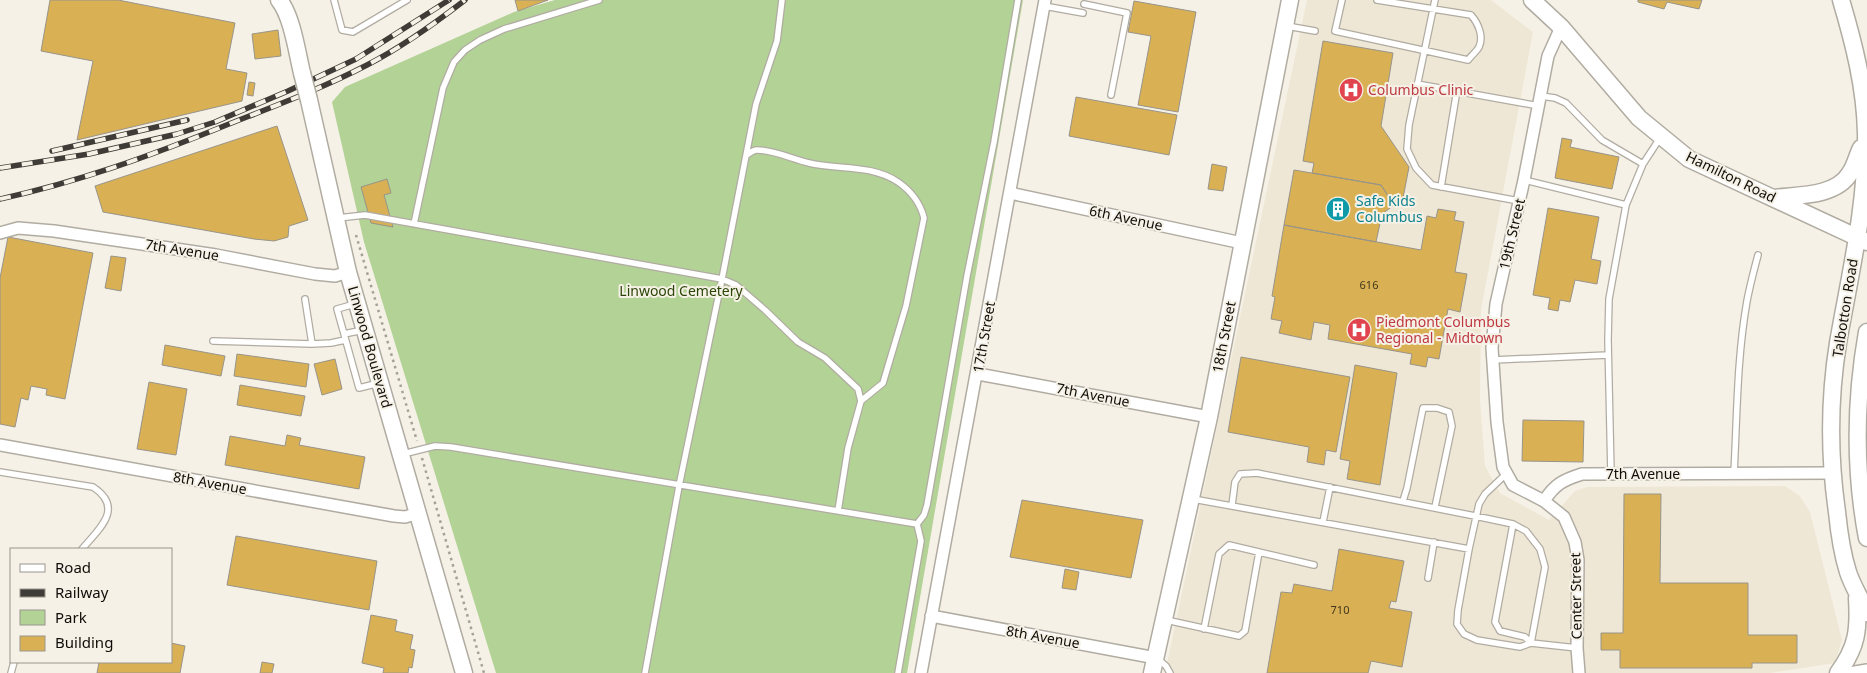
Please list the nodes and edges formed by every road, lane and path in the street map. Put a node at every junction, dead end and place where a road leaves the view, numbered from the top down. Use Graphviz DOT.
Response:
graph roads {
  1 [pos="279,0"];
  2 [pos="334,0"];
  3 [pos="407,0"];
  4 [pos="599,0"];
  5 [pos="782,0"];
  6 [pos="1018,0"];
  7 [pos="1290,0"];
  8 [pos="1342,0"];
  9 [pos="1377,0"];
  10 [pos="1435,0"];
  11 [pos="1532,0"];
  12 [pos="1841,0"];
  13 [pos="1045,3"];
  14 [pos="1084,4"];
  15 [pos="1434,9"];
  16 [pos="1083,13"];
  17 [pos="1285,25"];
  18 [pos="1561,27"];
  19 [pos="1315,31"];
  20 [pos="1424,50"];
  21 [pos="1417,84"];
  22 [pos="1457,90"];
  23 [pos="1111,95"];
  24 [pos="1540,101"];
  25 [pos="1866,134"];
  26 [pos="1661,136"];
  27 [pos="746,155"];
  28 [pos="1643,164"];
  29 [pos="1524,180"];
  30 [pos="1440,187"];
  31 [pos="1010,193"];
  32 [pos="1773,198"];
  33 [pos="1519,202"];
  34 [pos="1626,204"];
  35 [pos="343,218"];
  36 [pos="414,224"];
  37 [pos="0,233"];
  38 [pos="1862,239"];
  39 [pos="1242,243"];
  40 [pos="1758,256"];
  41 [pos="348,272"];
  42 [pos="722,279"];
  43 [pos="305,299"];
  44 [pos="357,303"];
  45 [pos="365,329"];
  46 [pos="1867,332"];
  47 [pos="345,337"];
  48 [pos="213,341"];
  49 [pos="312,344"];
  50 [pos="1608,355"];
  51 [pos="1493,360"];
  52 [pos="978,374"];
  53 [pos="380,383"];
  54 [pos="861,400"];
  55 [pos="1209,417"];
  56 [pos="0,445"];
  57 [pos="420,450"];
  58 [pos="401,454"];
  59 [pos="0,472"];
  60 [pos="1506,474"];
  61 [pos="1611,474"];
  62 [pos="1734,474"];
  63 [pos="1832,474"];
  64 [pos="679,486"];
  65 [pos="1330,488"];
  66 [pos="1191,498"];
  67 [pos="1403,501"];
  68 [pos="1544,501"];
  69 [pos="1232,505"];
  70 [pos="1435,507"];
  71 [pos="838,511"];
  72 [pos="419,513"];
  73 [pos="1475,516"];
  74 [pos="1324,522"];
  75 [pos="917,524"];
  76 [pos="1513,524"];
  77 [pos="1867,538"];
  78 [pos="1434,542"];
  79 [pos="83,548"];
  80 [pos="1469,549"];
  81 [pos="1259,552"];
  82 [pos="1314,565"];
  83 [pos="1428,578"];
  84 [pos="1857,591"];
  85 [pos="1867,613"];
  86 [pos="930,616"];
  87 [pos="1164,620"];
  88 [pos="1204,629"];
  89 [pos="1531,643"];
  90 [pos="1577,648"];
  91 [pos="1154,665"];
  92 [pos="1867,670"];
  93 [pos="464,673"];
  94 [pos="484,673"];
  95 [pos="645,673"];
  96 [pos="898,673"];
  97 [pos="921,673"];
  98 [pos="1170,673"];
  99 [pos="1579,673"];
  100 [pos="1838,673"];
  101 [pos="1849,673"];
  1 -- 35 [label="street, Linwood Boulevard, bridge"];
  2 -- 3 [label="lane"];
  4 -- 36 [label="lane"];
  5 -- 27 [label="lane"];
  6 -- 75 [label="lane"];
  7 -- 17 [label="street, 18th Street"];
  8 -- 20 [label="lane"];
  9 -- 15 [label="lane"];
  10 -- 15 [label="lane"];
  11 -- 18 [label="street, Hamilton Road"];
  12 -- 25 [label="street, Talbotton Road"];
  13 -- 16 [label="lane"];
  13 -- 31 [label="street, 17th Street"];
  14 -- 23 [label="lane"];
  15 -- 20 [label="lane"];
  15 -- 20 [label="lane"];
  17 -- 19 [label="lane"];
  17 -- 39 [label="street, 18th Street"];
  18 -- 24 [label="street, 19th Street"];
  18 -- 26 [label="street, Hamilton Road"];
  20 -- 21 [label="lane"];
  21 -- 22 [label="lane"];
  21 -- 30 [label="lane"];
  22 -- 24 [label="lane"];
  22 -- 30 [label="lane"];
  24 -- 28 [label="lane"];
  24 -- 29 [label="street, 19th Street"];
  25 -- 32 [label="street"];
  25 -- 38 [label="street, Talbotton Road"];
  26 -- 28 [label="lane"];
  26 -- 32 [label="street, Hamilton Road"];
  27 -- 42 [label="lane"];
  27 -- 54 [label="lane"];
  28 -- 34 [label="lane"];
  29 -- 33 [label="street, 19th Street"];
  29 -- 34 [label="lane"];
  30 -- 33 [label="lane"];
  31 -- 39 [label="street, 6th Avenue"];
  31 -- 52 [label="street, 17th Street"];
  32 -- 38 [label="street, Hamilton Road"];
  33 -- 51 [label="street, 19th Street"];
  34 -- 50 [label="lane"];
  35 -- 36 [label="lane"];
  35 -- 41 [label="street, Linwood Boulevard"];
  35 -- 57 [label="path"];
  36 -- 42 [label="lane"];
  37 -- 41 [label="street, 7th Avenue"];
  38 -- 63 [label="street, Talbotton Road"];
  39 -- 55 [label="street, 18th Street"];
  40 -- 62 [label="lane"];
  41 -- 44 [label="street, Linwood Boulevard"];
  42 -- 54 [label="lane"];
  42 -- 64 [label="lane"];
  43 -- 49 [label="lane"];
  44 -- 45 [label="street, Linwood Boulevard"];
  44 -- 47 [label="lane"];
  45 -- 47 [label="lane"];
  45 -- 53 [label="street, Linwood Boulevard"];
  46 -- 77 [label="street, Talbotton Road"];
  47 -- 49 [label="lane"];
  47 -- 53 [label="lane"];
  48 -- 49 [label="lane"];
  50 -- 51 [label="lane"];
  50 -- 61 [label="lane"];
  51 -- 60 [label="street, 19th Street"];
  52 -- 55 [label="street, 7th Avenue"];
  52 -- 86 [label="street, 17th Street"];
  53 -- 58 [label="street, Linwood Boulevard"];
  54 -- 71 [label="lane"];
  55 -- 66 [label="street, 18th Street"];
  56 -- 72 [label="street, 8th Avenue"];
  57 -- 58 [label="lane"];
  57 -- 64 [label="lane"];
  57 -- 94 [label="path"];
  58 -- 72 [label="street, Linwood Boulevard"];
  59 -- 79 [label="lane"];
  60 -- 68 [label="street"];
  60 -- 73 [label="lane"];
  61 -- 62 [label="street, 7th Avenue"];
  61 -- 68 [label="street, 7th Avenue"];
  62 -- 63 [label="street, 7th Avenue"];
  63 -- 84 [label="street, Talbotton Road"];
  64 -- 71 [label="lane"];
  64 -- 95 [label="lane"];
  65 -- 67 [label="lane"];
  65 -- 69 [label="lane"];
  65 -- 74 [label="lane"];
  66 -- 69 [label="lane"];
  66 -- 87 [label="street, 18th Street"];
  67 -- 70 [label="lane"];
  67 -- 70 [label="lane"];
  68 -- 90 [label="street, Center Street"];
  69 -- 74 [label="lane"];
  70 -- 73 [label="lane"];
  71 -- 75 [label="lane"];
  72 -- 93 [label="street, Linwood Boulevard"];
  73 -- 76 [label="lane"];
  73 -- 80 [label="lane"];
  74 -- 78 [label="lane"];
  75 -- 96 [label="lane"];
  76 -- 89 [label="lane"];
  76 -- 89 [label="lane"];
  78 -- 80 [label="lane"];
  78 -- 83 [label="lane"];
  80 -- 89 [label="lane"];
  81 -- 82 [label="lane"];
  81 -- 88 [label="lane"];
  81 -- 88 [label="lane"];
  84 -- 85 [label="street, Talbotton Road"];
  84 -- 100 [label="street"];
  86 -- 91 [label="street, 8th Avenue"];
  86 -- 97 [label="street, 17th Street"];
  87 -- 88 [label="lane"];
  87 -- 91 [label="street, 18th Street"];
  89 -- 90 [label="lane"];
  90 -- 99 [label="street, Center Street"];
  91 -- 98 [label="lane"];
  92 -- 101 [label="street"];
}
